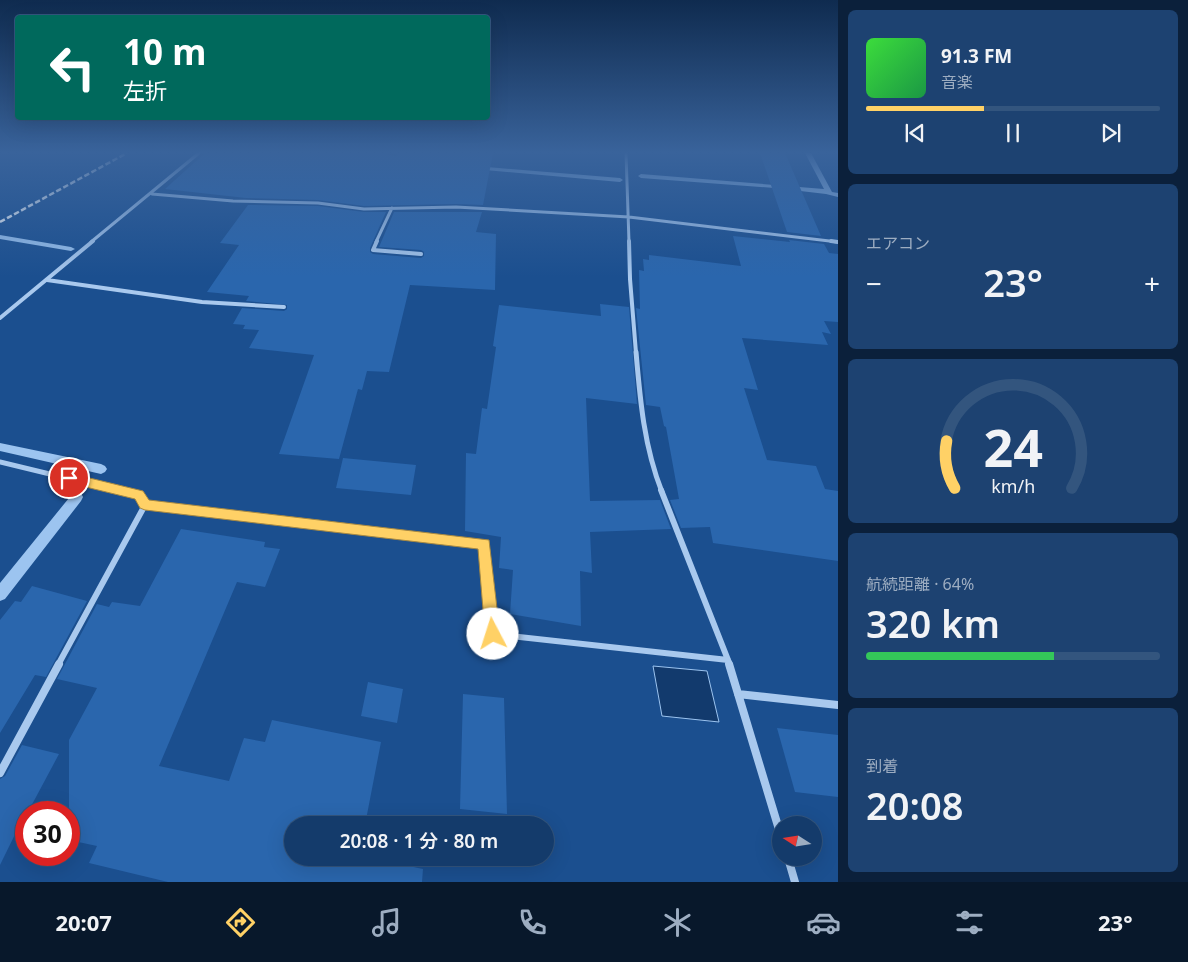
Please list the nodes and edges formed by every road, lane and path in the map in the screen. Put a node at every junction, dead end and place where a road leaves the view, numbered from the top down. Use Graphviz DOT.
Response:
graph roads {
  1 [pos="152,194"];
  2 [pos="154,194"];
  3 [pos="628,194"];
  4 [pos="392,208"];
  5 [pos="629,217"];
  6 [pos="838,242"];
  7 [pos="421,254"];
  8 [pos="46,280"];
  9 [pos="284,307"];
  10 [pos="0,318"];
  11 [pos="0,462"];
  12 [pos="145,505"];
  13 [pos="728,660"];
  14 [pos="738,694"];
  15 [pos="838,705"];
  16 [pos="0,773"];
  17 [pos="775,816"];
  18 [pos="790,866"];
  19 [pos="795,882"];
  1 -- 8 [label="street"];
  2 -- 4 [label="street"];
  3 -- 5 [label="street"];
  4 -- 5 [label="street"];
  4 -- 7 [label="street"];
  5 -- 6 [label="street"];
  5 -- 13 [label="street"];
  8 -- 9 [label="street"];
  8 -- 10 [label="street"];
  11 -- 12 [label="street"];
  12 -- 13 [label="street"];
  12 -- 16 [label="street"];
  13 -- 14 [label="street"];
  14 -- 15 [label="street"];
  14 -- 17 [label="street"];
  18 -- 19 [label="street"];
}
